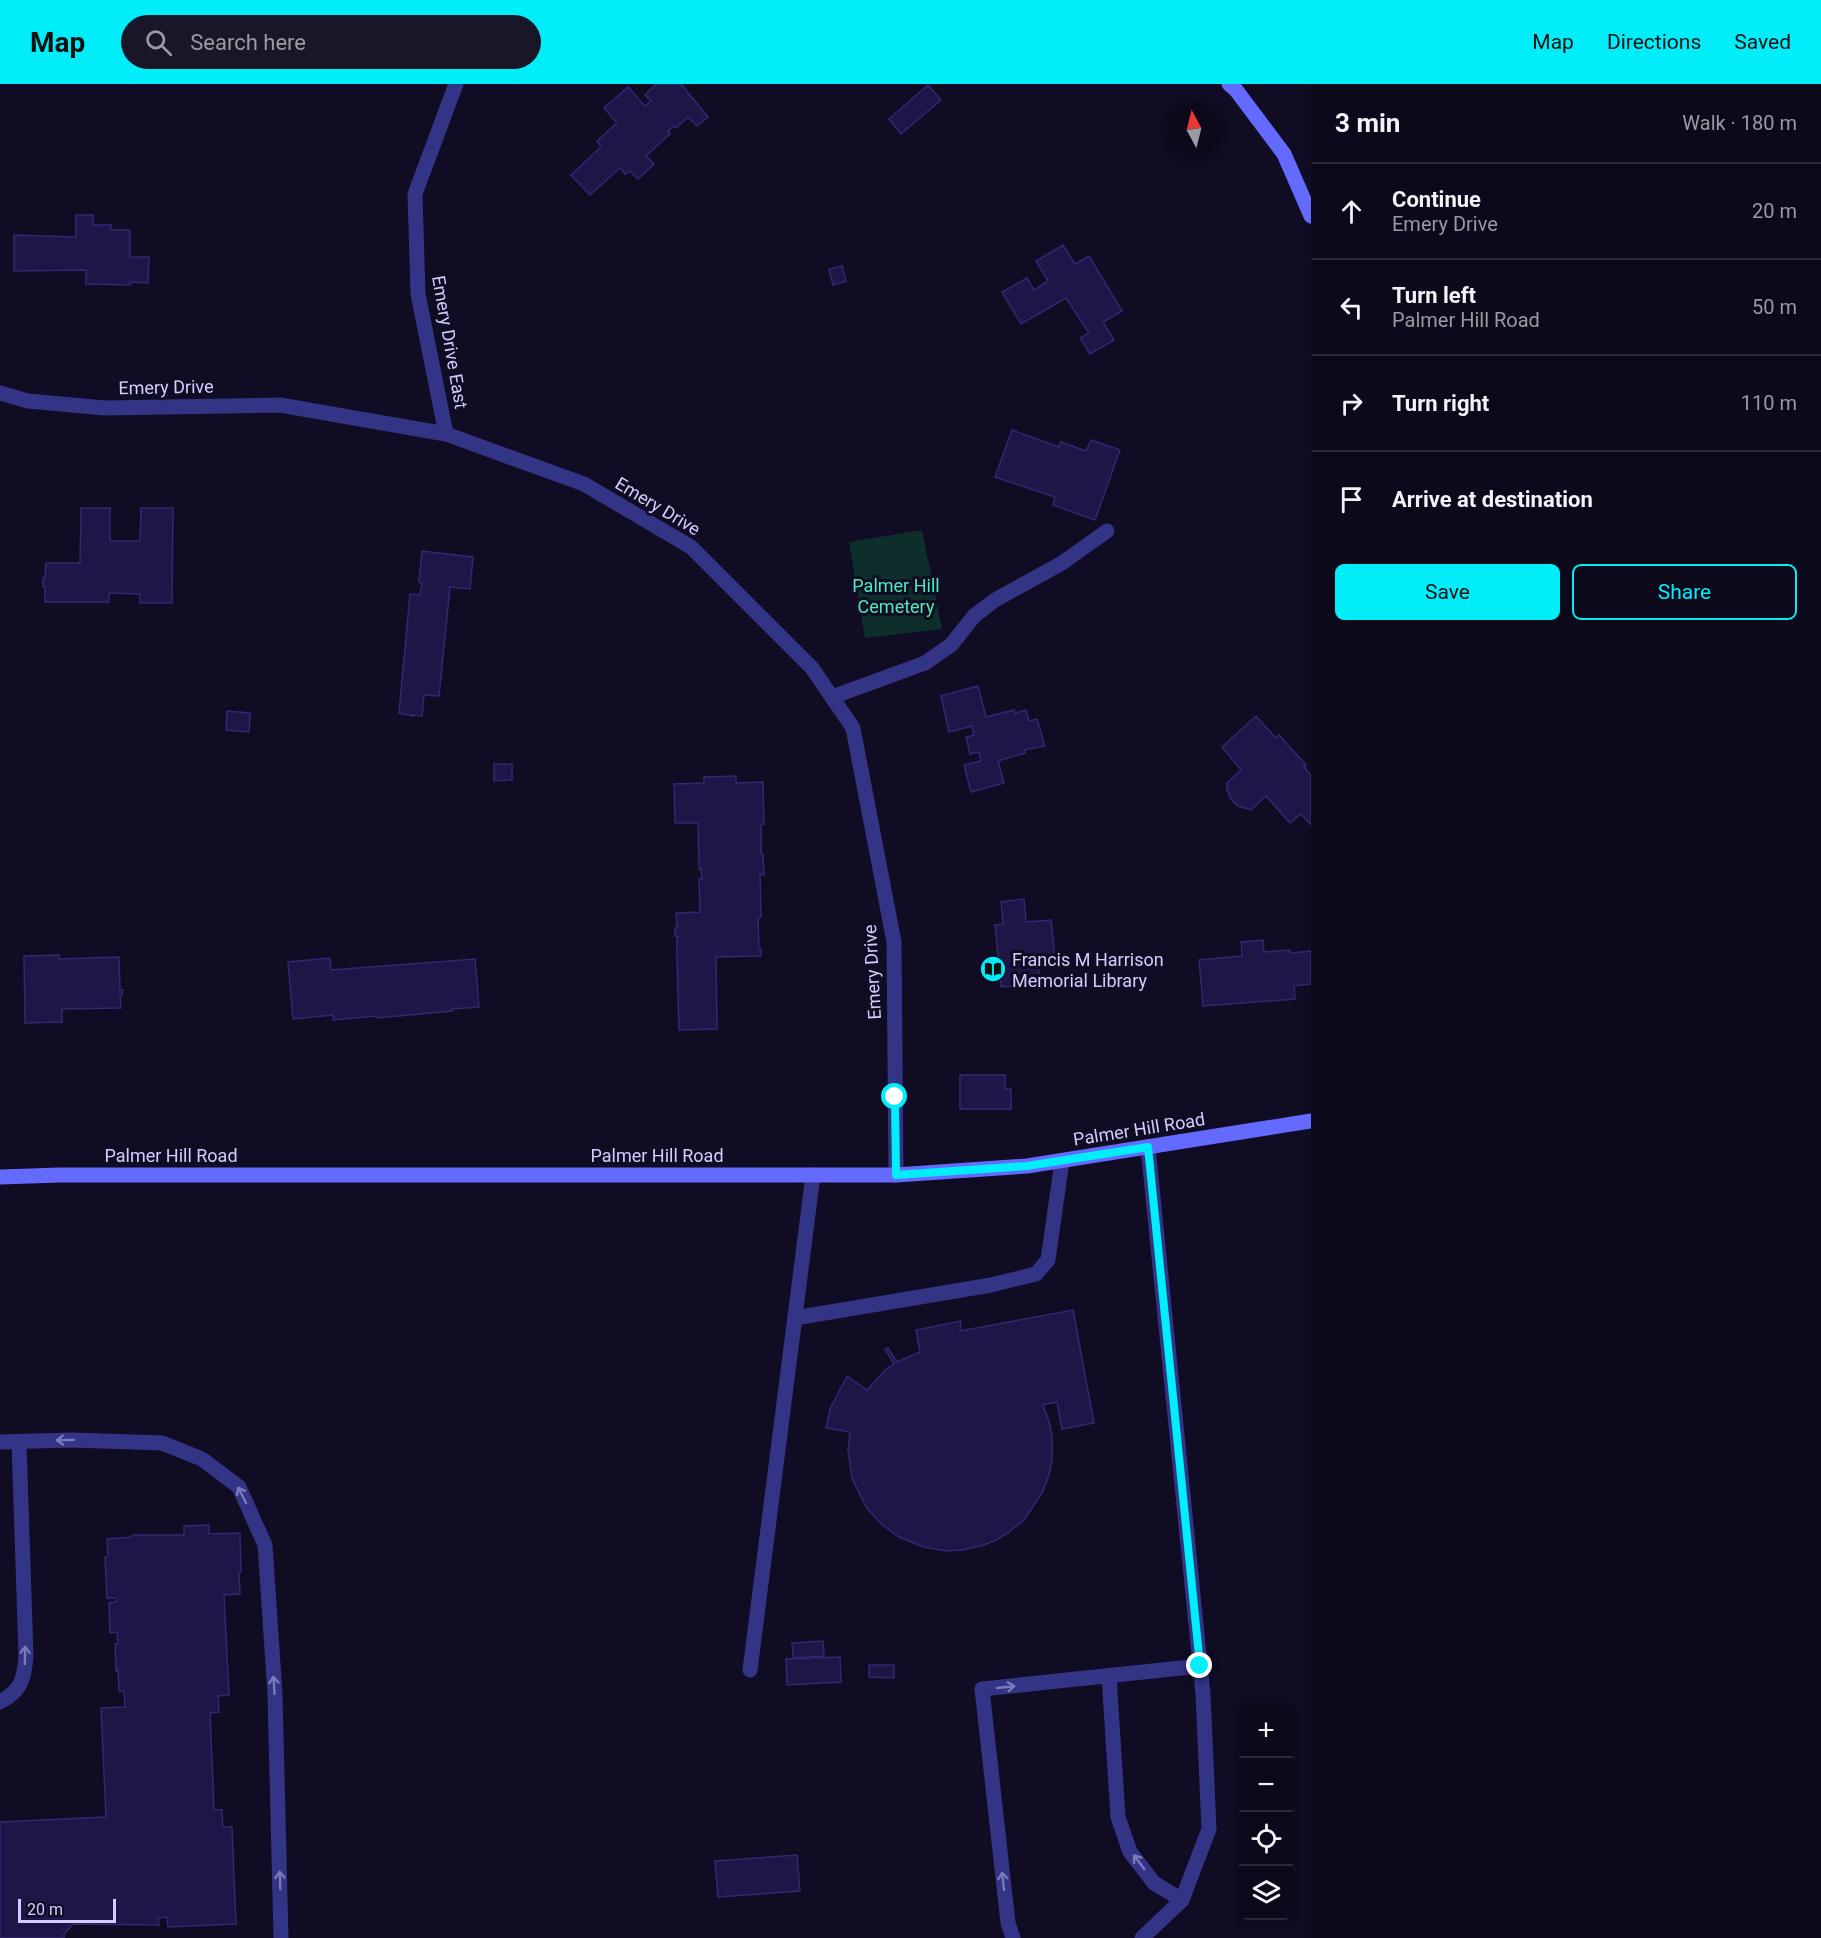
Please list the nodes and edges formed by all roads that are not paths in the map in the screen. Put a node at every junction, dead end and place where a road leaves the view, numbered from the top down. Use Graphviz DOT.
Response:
graph roads {
  1 [pos="456,84"];
  2 [pos="1229,84"];
  3 [pos="1311,216"];
  4 [pos="0,393"];
  5 [pos="446,434"];
  6 [pos="1107,531"];
  7 [pos="832,697"];
  8 [pos="1311,1121"];
  9 [pos="1148,1147"];
  10 [pos="1062,1161"];
  11 [pos="813,1175"];
  12 [pos="896,1175"];
  13 [pos="0,1177"];
  14 [pos="795,1318"];
  15 [pos="0,1442"];
  16 [pos="19,1442"];
  17 [pos="1200,1666"];
  18 [pos="750,1670"];
  19 [pos="1109,1676"];
  20 [pos="0,1702"];
  21 [pos="1182,1900"];
  22 [pos="282,1938"];
  23 [pos="1013,1938"];
  24 [pos="1142,1938"];
  1 -- 5 [label="street, Emery Drive East"];
  2 -- 3 [label="main road"];
  4 -- 5 [label="street, Emery Drive"];
  5 -- 7 [label="street, Emery Drive"];
  6 -- 7 [label="street"];
  7 -- 12 [label="street, Emery Drive"];
  8 -- 9 [label="main road, Palmer Hill Road"];
  9 -- 10 [label="main road, Palmer Hill Road"];
  9 -- 17 [label="street"];
  10 -- 12 [label="main road, Palmer Hill Road"];
  10 -- 14 [label="street"];
  11 -- 12 [label="main road, Palmer Hill Road"];
  11 -- 13 [label="main road, Palmer Hill Road"];
  11 -- 14 [label="street"];
  14 -- 18 [label="street"];
  15 -- 16 [label="street"];
  20 -- 16 [label="street, one-way"];
  22 -- 16 [label="street, one-way"];
  17 -- 19 [label="street"];
  17 -- 21 [label="street"];
  21 -- 19 [label="street, one-way"];
  23 -- 19 [label="street, one-way"];
  21 -- 24 [label="street"];
}
